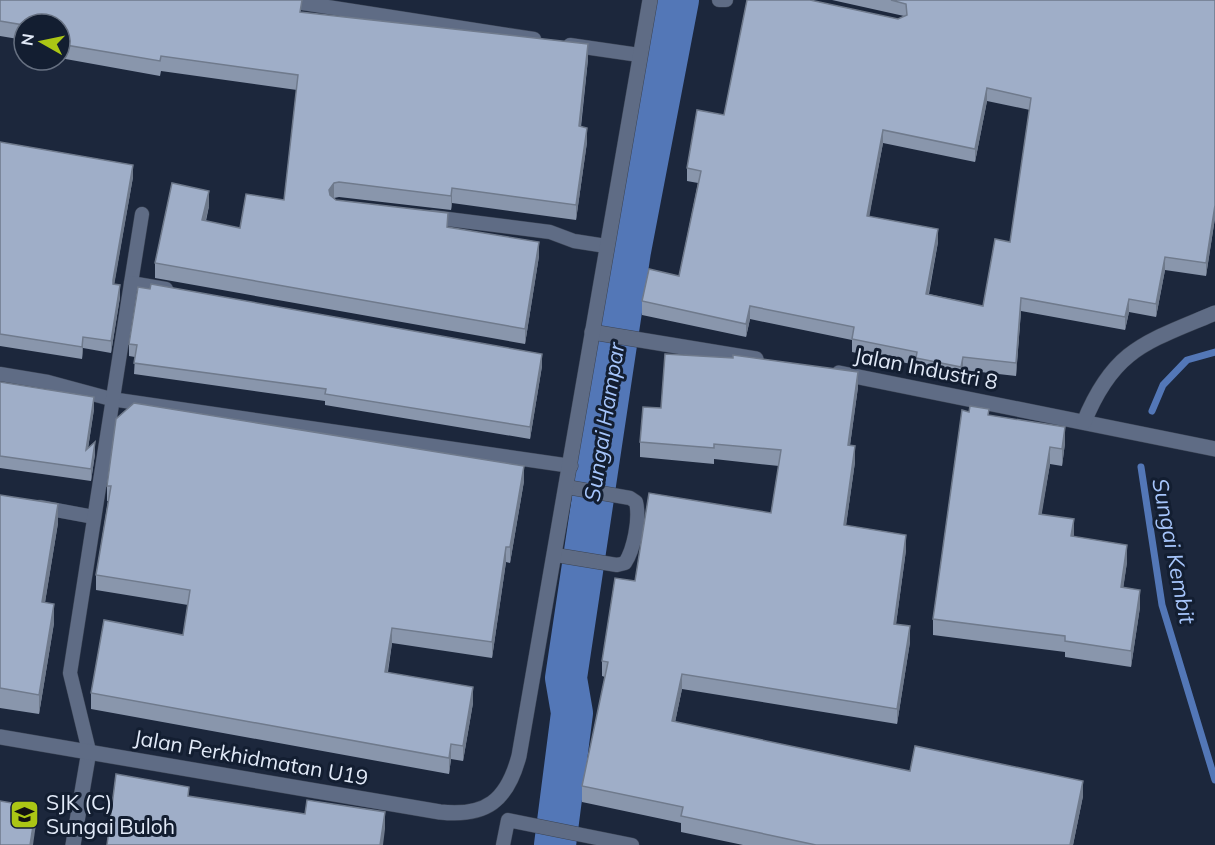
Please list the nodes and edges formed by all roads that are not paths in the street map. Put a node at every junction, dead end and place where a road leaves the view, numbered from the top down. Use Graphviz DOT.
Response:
graph roads {
  1 [pos="283,0"];
  2 [pos="650,0"];
  3 [pos="719,0"];
  4 [pos="726,0"];
  5 [pos="639,55"];
  6 [pos="142,214"];
  7 [pos="416,215"];
  8 [pos="606,246"];
  9 [pos="130,283"];
  10 [pos="177,291"];
  11 [pos="1215,313"];
  12 [pos="596,333"];
  13 [pos="772,362"];
  14 [pos="818,370"];
  15 [pos="0,374"];
  16 [pos="111,399"];
  17 [pos="1084,422"];
  18 [pos="1215,449"];
  19 [pos="571,466"];
  20 [pos="574,488"];
  21 [pos="23,504"];
  22 [pos="94,517"];
  23 [pos="563,556"];
  24 [pos="0,737"];
  25 [pos="89,751"];
  26 [pos="494,802"];
  27 [pos="508,820"];
  28 [pos="73,845"];
  29 [pos="503,845"];
  30 [pos="632,845"];
  1 -- 5 [label="lane"];
  2 -- 5 [label="street"];
  3 -- 4 [label="lane"];
  5 -- 8 [label="street"];
  6 -- 9 [label="lane"];
  7 -- 8 [label="lane"];
  8 -- 12 [label="street"];
  9 -- 10 [label="lane"];
  9 -- 16 [label="lane"];
  11 -- 17 [label="street"];
  12 -- 13 [label="street"];
  12 -- 19 [label="street"];
  14 -- 17 [label="street, Jalan Industri 8"];
  15 -- 16 [label="lane"];
  16 -- 19 [label="lane"];
  16 -- 22 [label="lane"];
  17 -- 18 [label="street, Jalan Industri 8"];
  19 -- 20 [label="street"];
  20 -- 23 [label="street"];
  20 -- 23 [label="lane"];
  21 -- 22 [label="lane"];
  22 -- 25 [label="lane"];
  23 -- 26 [label="street"];
  24 -- 25 [label="street, Jalan Perkhidmatan U19"];
  25 -- 26 [label="street, Jalan Perkhidmatan U19"];
  25 -- 28 [label="street"];
  26 -- 27 [label="lane"];
  27 -- 29 [label="lane"];
  27 -- 30 [label="lane"];
}
